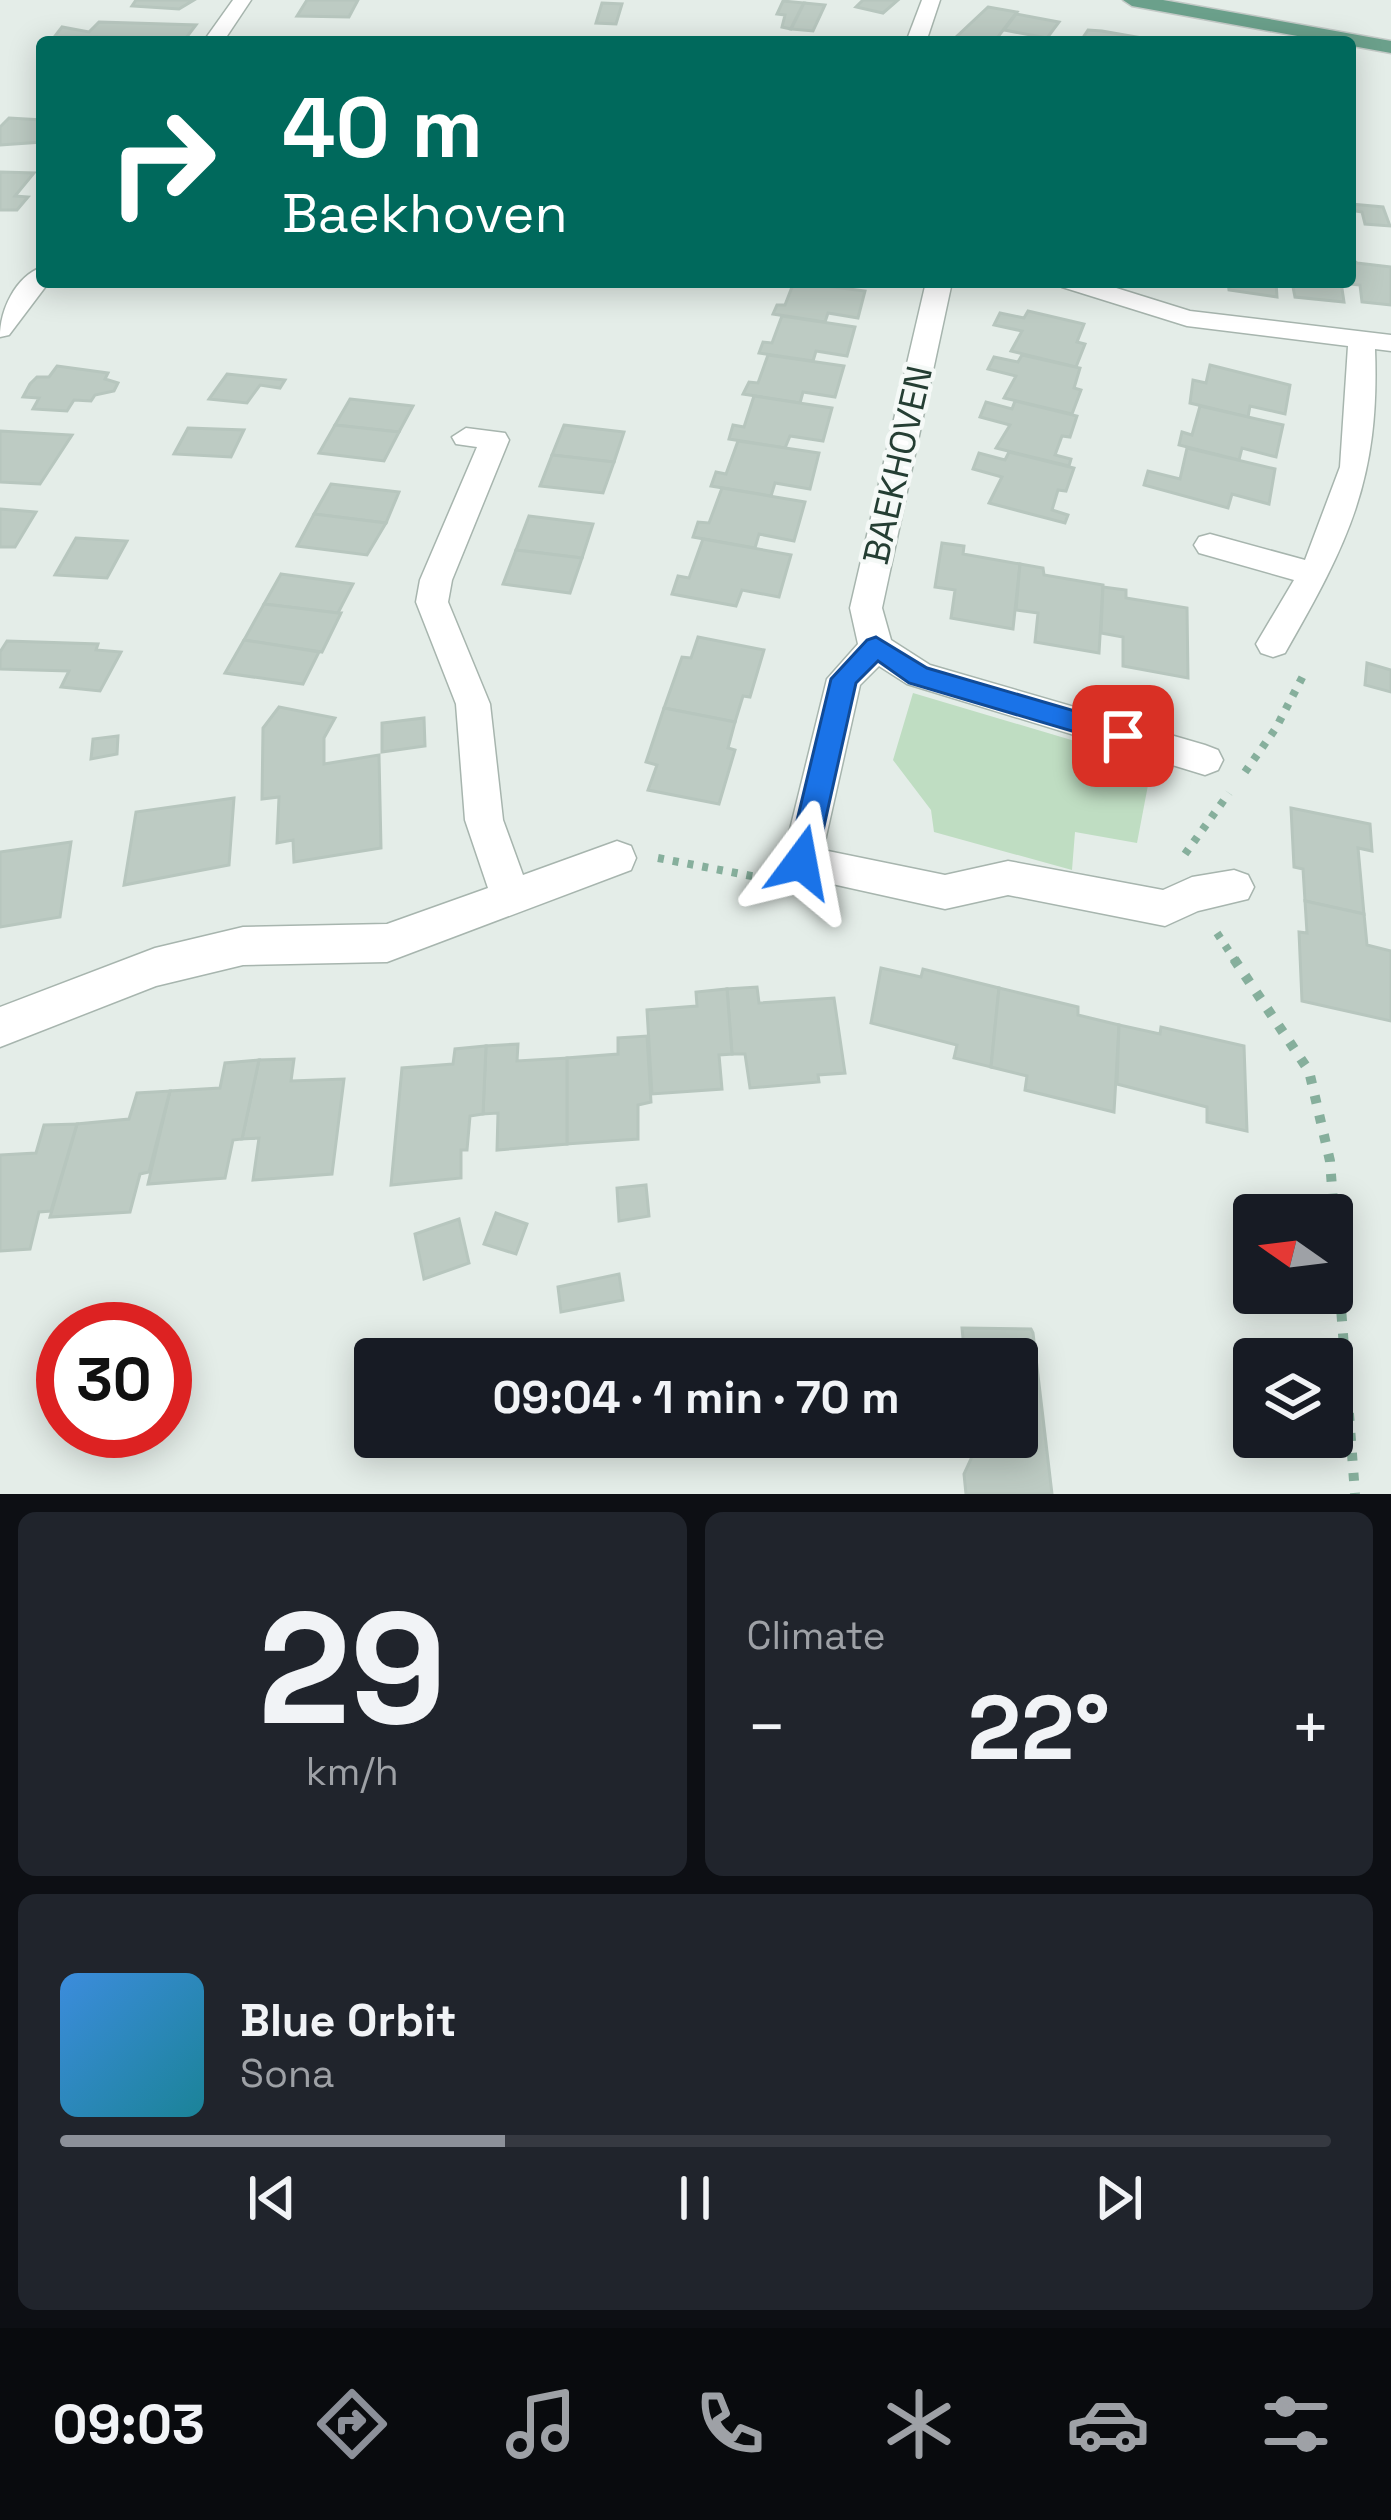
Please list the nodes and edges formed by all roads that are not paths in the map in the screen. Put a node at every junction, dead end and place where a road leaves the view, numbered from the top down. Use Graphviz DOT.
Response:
graph roads {
  1 [pos="242,0"];
  2 [pos="932,0"];
  3 [pos="1132,0"];
  4 [pos="216,36"];
  5 [pos="918,36"];
  6 [pos="1330,36"];
  7 [pos="1356,41"];
  8 [pos="1391,47"];
  9 [pos="36,282"];
  10 [pos="938,288"];
  11 [pos="1090,288"];
  12 [pos="0,328"];
  13 [pos="1376,342"];
  14 [pos="466,437"];
  15 [pos="1210,545"];
  16 [pos="1315,574"];
  17 [pos="1273,644"];
  18 [pos="876,647"];
  19 [pos="1205,760"];
  20 [pos="617,858"];
  21 [pos="1234,887"];
  22 [pos="510,895"];
  23 [pos="0,1027"];
  1 -- 4 [label="street"];
  2 -- 5 [label="street"];
  3 -- 6 [label="main road"];
  7 -- 8 [label="main road"];
  9 -- 12 [label="street"];
  10 -- 18 [label="street, BAEKHOVEN"];
  11 -- 13 [label="street"];
  13 -- 16 [label="street"];
  14 -- 22 [label="street"];
  15 -- 16 [label="street"];
  16 -- 17 [label="street"];
  18 -- 19 [label="street"];
  18 -- 21 [label="street"];
  20 -- 22 [label="street"];
  22 -- 23 [label="street"];
}
